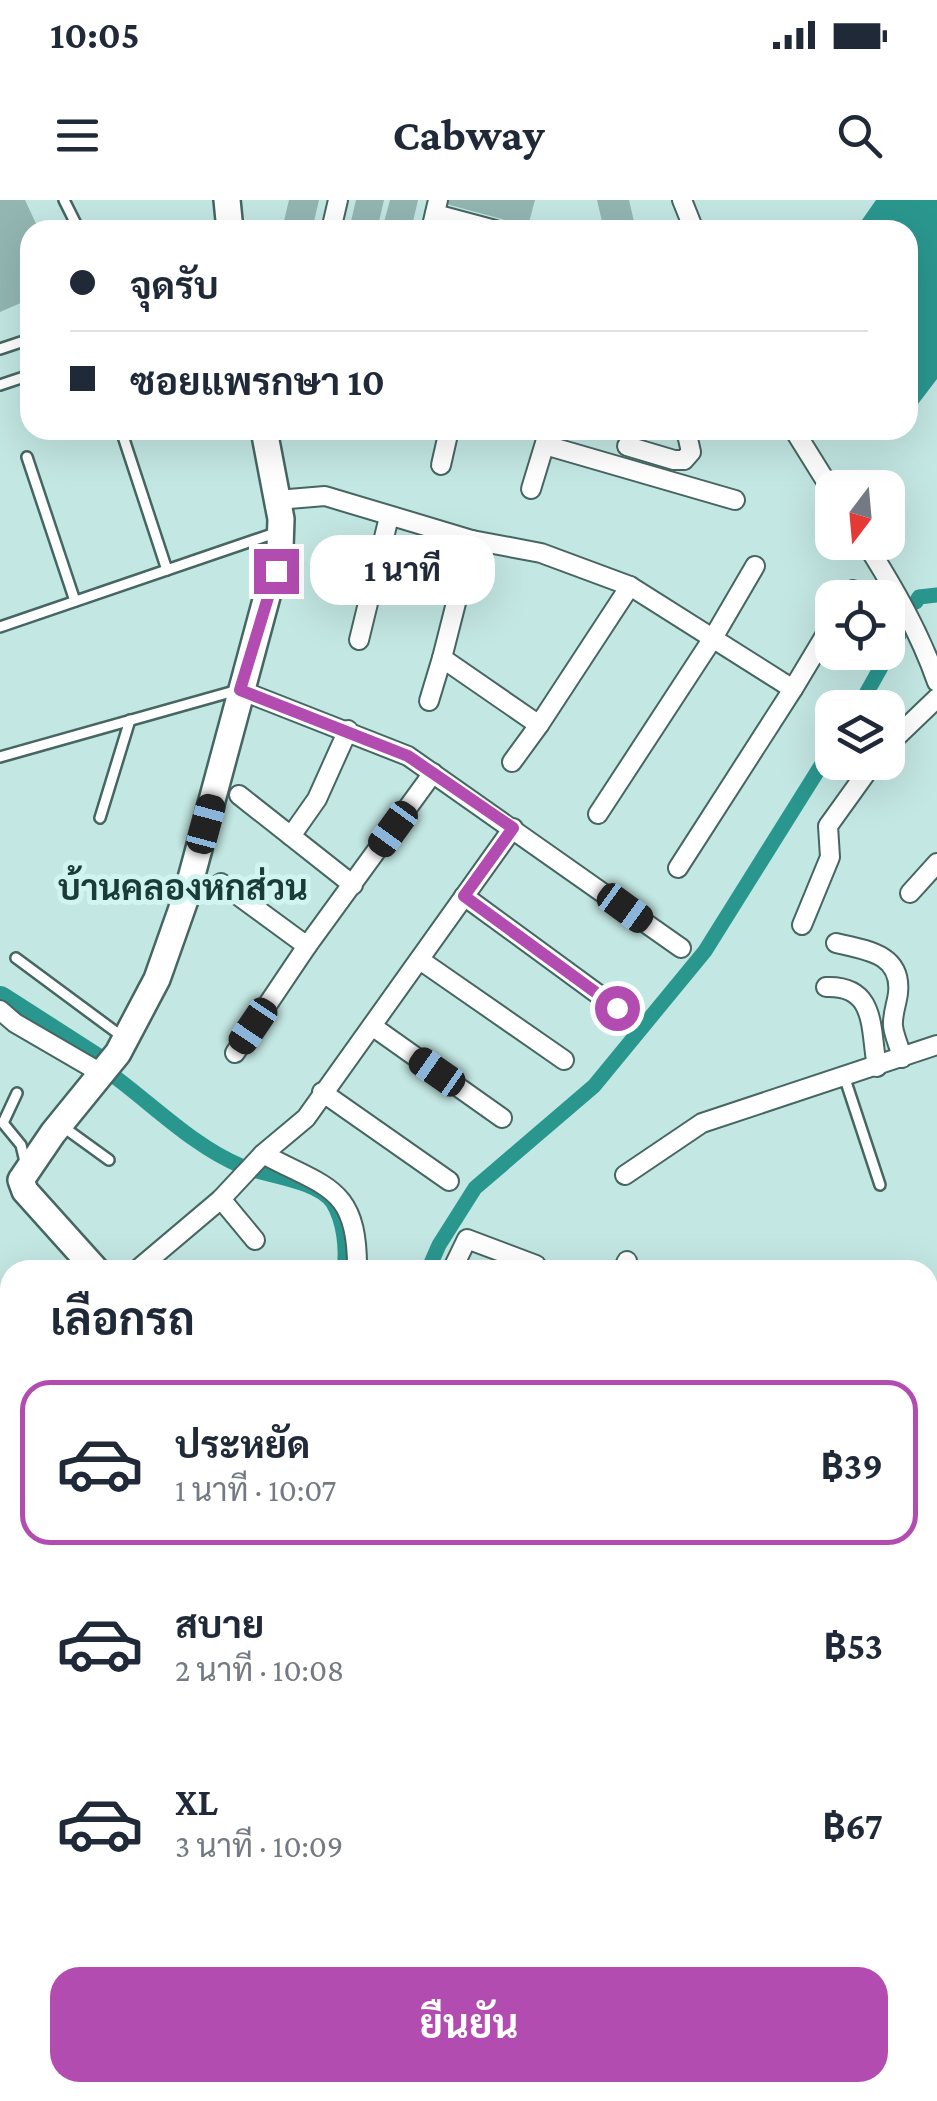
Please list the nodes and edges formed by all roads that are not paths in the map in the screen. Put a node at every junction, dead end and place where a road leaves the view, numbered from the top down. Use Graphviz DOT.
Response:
graph roads {
  1 [pos="124,440"];
  2 [pos="266,440"];
  3 [pos="447,440"];
  4 [pos="546,440"];
  5 [pos="553,440"];
  6 [pos="688,440"];
  7 [pos="800,440"];
  8 [pos="626,446"];
  9 [pos="27,457"];
  10 [pos="441,464"];
  11 [pos="819,470"];
  12 [pos="531,489"];
  13 [pos="277,500"];
  14 [pos="735,500"];
  15 [pos="389,516"];
  16 [pos="280,531"];
  17 [pos="472,540"];
  18 [pos="877,560"];
  19 [pos="755,566"];
  20 [pos="167,570"];
  21 [pos="630,586"];
  22 [pos="76,602"];
  23 [pos="0,628"];
  24 [pos="713,638"];
  25 [pos="359,640"];
  26 [pos="815,652"];
  27 [pos="442,658"];
  28 [pos="937,682"];
  29 [pos="793,689"];
  30 [pos="240,690"];
  31 [pos="937,698"];
  32 [pos="429,701"];
  33 [pos="130,720"];
  34 [pos="539,725"];
  35 [pos="905,729"];
  36 [pos="348,730"];
  37 [pos="0,757"];
  38 [pos="512,762"];
  39 [pos="433,774"];
  40 [pos="861,780"];
  41 [pos="238,796"];
  42 [pos="598,814"];
  43 [pos="100,818"];
  44 [pos="513,828"];
  45 [pos="291,836"];
  46 [pos="937,862"];
  47 [pos="678,868"];
  48 [pos="221,883"];
  49 [pos="353,885"];
  50 [pos="910,893"];
  51 [pos="464,896"];
  52 [pos="802,925"];
  53 [pos="836,942"];
  54 [pos="307,946"];
  55 [pos="680,948"];
  56 [pos="16,958"];
  57 [pos="420,960"];
  58 [pos="826,987"];
  59 [pos="617,1008"];
  60 [pos="0,1011"];
  61 [pos="372,1026"];
  62 [pos="126,1040"];
  63 [pos="937,1045"];
  64 [pos="234,1053"];
  65 [pos="902,1058"];
  66 [pos="564,1060"];
  67 [pos="877,1067"];
  68 [pos="101,1073"];
  69 [pos="844,1076"];
  70 [pos="322,1092"];
  71 [pos="17,1093"];
  72 [pos="502,1118"];
  73 [pos="60,1125"];
  74 [pos="260,1157"];
  75 [pos="110,1160"];
  76 [pos="27,1169"];
  77 [pos="626,1176"];
  78 [pos="450,1180"];
  79 [pos="880,1185"];
  80 [pos="226,1194"];
  81 [pos="254,1240"];
  82 [pos="87,1260"];
  83 [pos="149,1260"];
  84 [pos="358,1260"];
  85 [pos="457,1260"];
  86 [pos="523,1260"];
  1 -- 20 [label="lane"];
  2 -- 13 [label="street"];
  3 -- 10 [label="street"];
  4 -- 12 [label="street"];
  5 -- 14 [label="street"];
  6 -- 8 [label="street"];
  7 -- 11 [label="street"];
  9 -- 22 [label="lane"];
  13 -- 15 [label="street"];
  13 -- 16 [label="street"];
  15 -- 17 [label="street"];
  15 -- 25 [label="street"];
  16 -- 20 [label="lane"];
  16 -- 30 [label="street"];
  17 -- 21 [label="street"];
  17 -- 27 [label="street"];
  18 -- 28 [label="street"];
  19 -- 24 [label="street"];
  20 -- 22 [label="lane"];
  21 -- 24 [label="street"];
  21 -- 34 [label="street"];
  22 -- 23 [label="lane"];
  24 -- 29 [label="street"];
  24 -- 42 [label="street"];
  26 -- 29 [label="street"];
  27 -- 32 [label="street"];
  27 -- 34 [label="street"];
  29 -- 47 [label="street"];
  30 -- 33 [label="lane"];
  30 -- 36 [label="street"];
  30 -- 62 [label="street"];
  31 -- 35 [label="street"];
  33 -- 37 [label="lane"];
  33 -- 43 [label="lane"];
  34 -- 38 [label="street"];
  36 -- 39 [label="street"];
  36 -- 45 [label="street"];
  39 -- 44 [label="street"];
  39 -- 49 [label="street"];
  40 -- 52 [label="street"];
  41 -- 45 [label="street"];
  44 -- 51 [label="street"];
  44 -- 55 [label="street"];
  45 -- 49 [label="street"];
  46 -- 50 [label="street"];
  48 -- 54 [label="street"];
  49 -- 54 [label="street"];
  51 -- 57 [label="street"];
  51 -- 59 [label="street"];
  53 -- 65 [label="street"];
  54 -- 64 [label="street"];
  56 -- 62 [label="lane"];
  57 -- 61 [label="street"];
  57 -- 66 [label="street"];
  58 -- 67 [label="street"];
  60 -- 68 [label="street"];
  61 -- 70 [label="street"];
  61 -- 72 [label="street"];
  62 -- 68 [label="street"];
  63 -- 65 [label="street"];
  65 -- 67 [label="street"];
  67 -- 69 [label="street"];
  68 -- 73 [label="street"];
  69 -- 77 [label="street"];
  69 -- 79 [label="lane"];
  70 -- 74 [label="street"];
  70 -- 78 [label="street"];
  71 -- 76 [label="lane"];
  73 -- 75 [label="lane"];
  73 -- 76 [label="street"];
  74 -- 80 [label="street"];
  74 -- 84 [label="street"];
  76 -- 82 [label="street"];
  80 -- 81 [label="street"];
  80 -- 83 [label="street"];
  85 -- 86 [label="street"];
}
